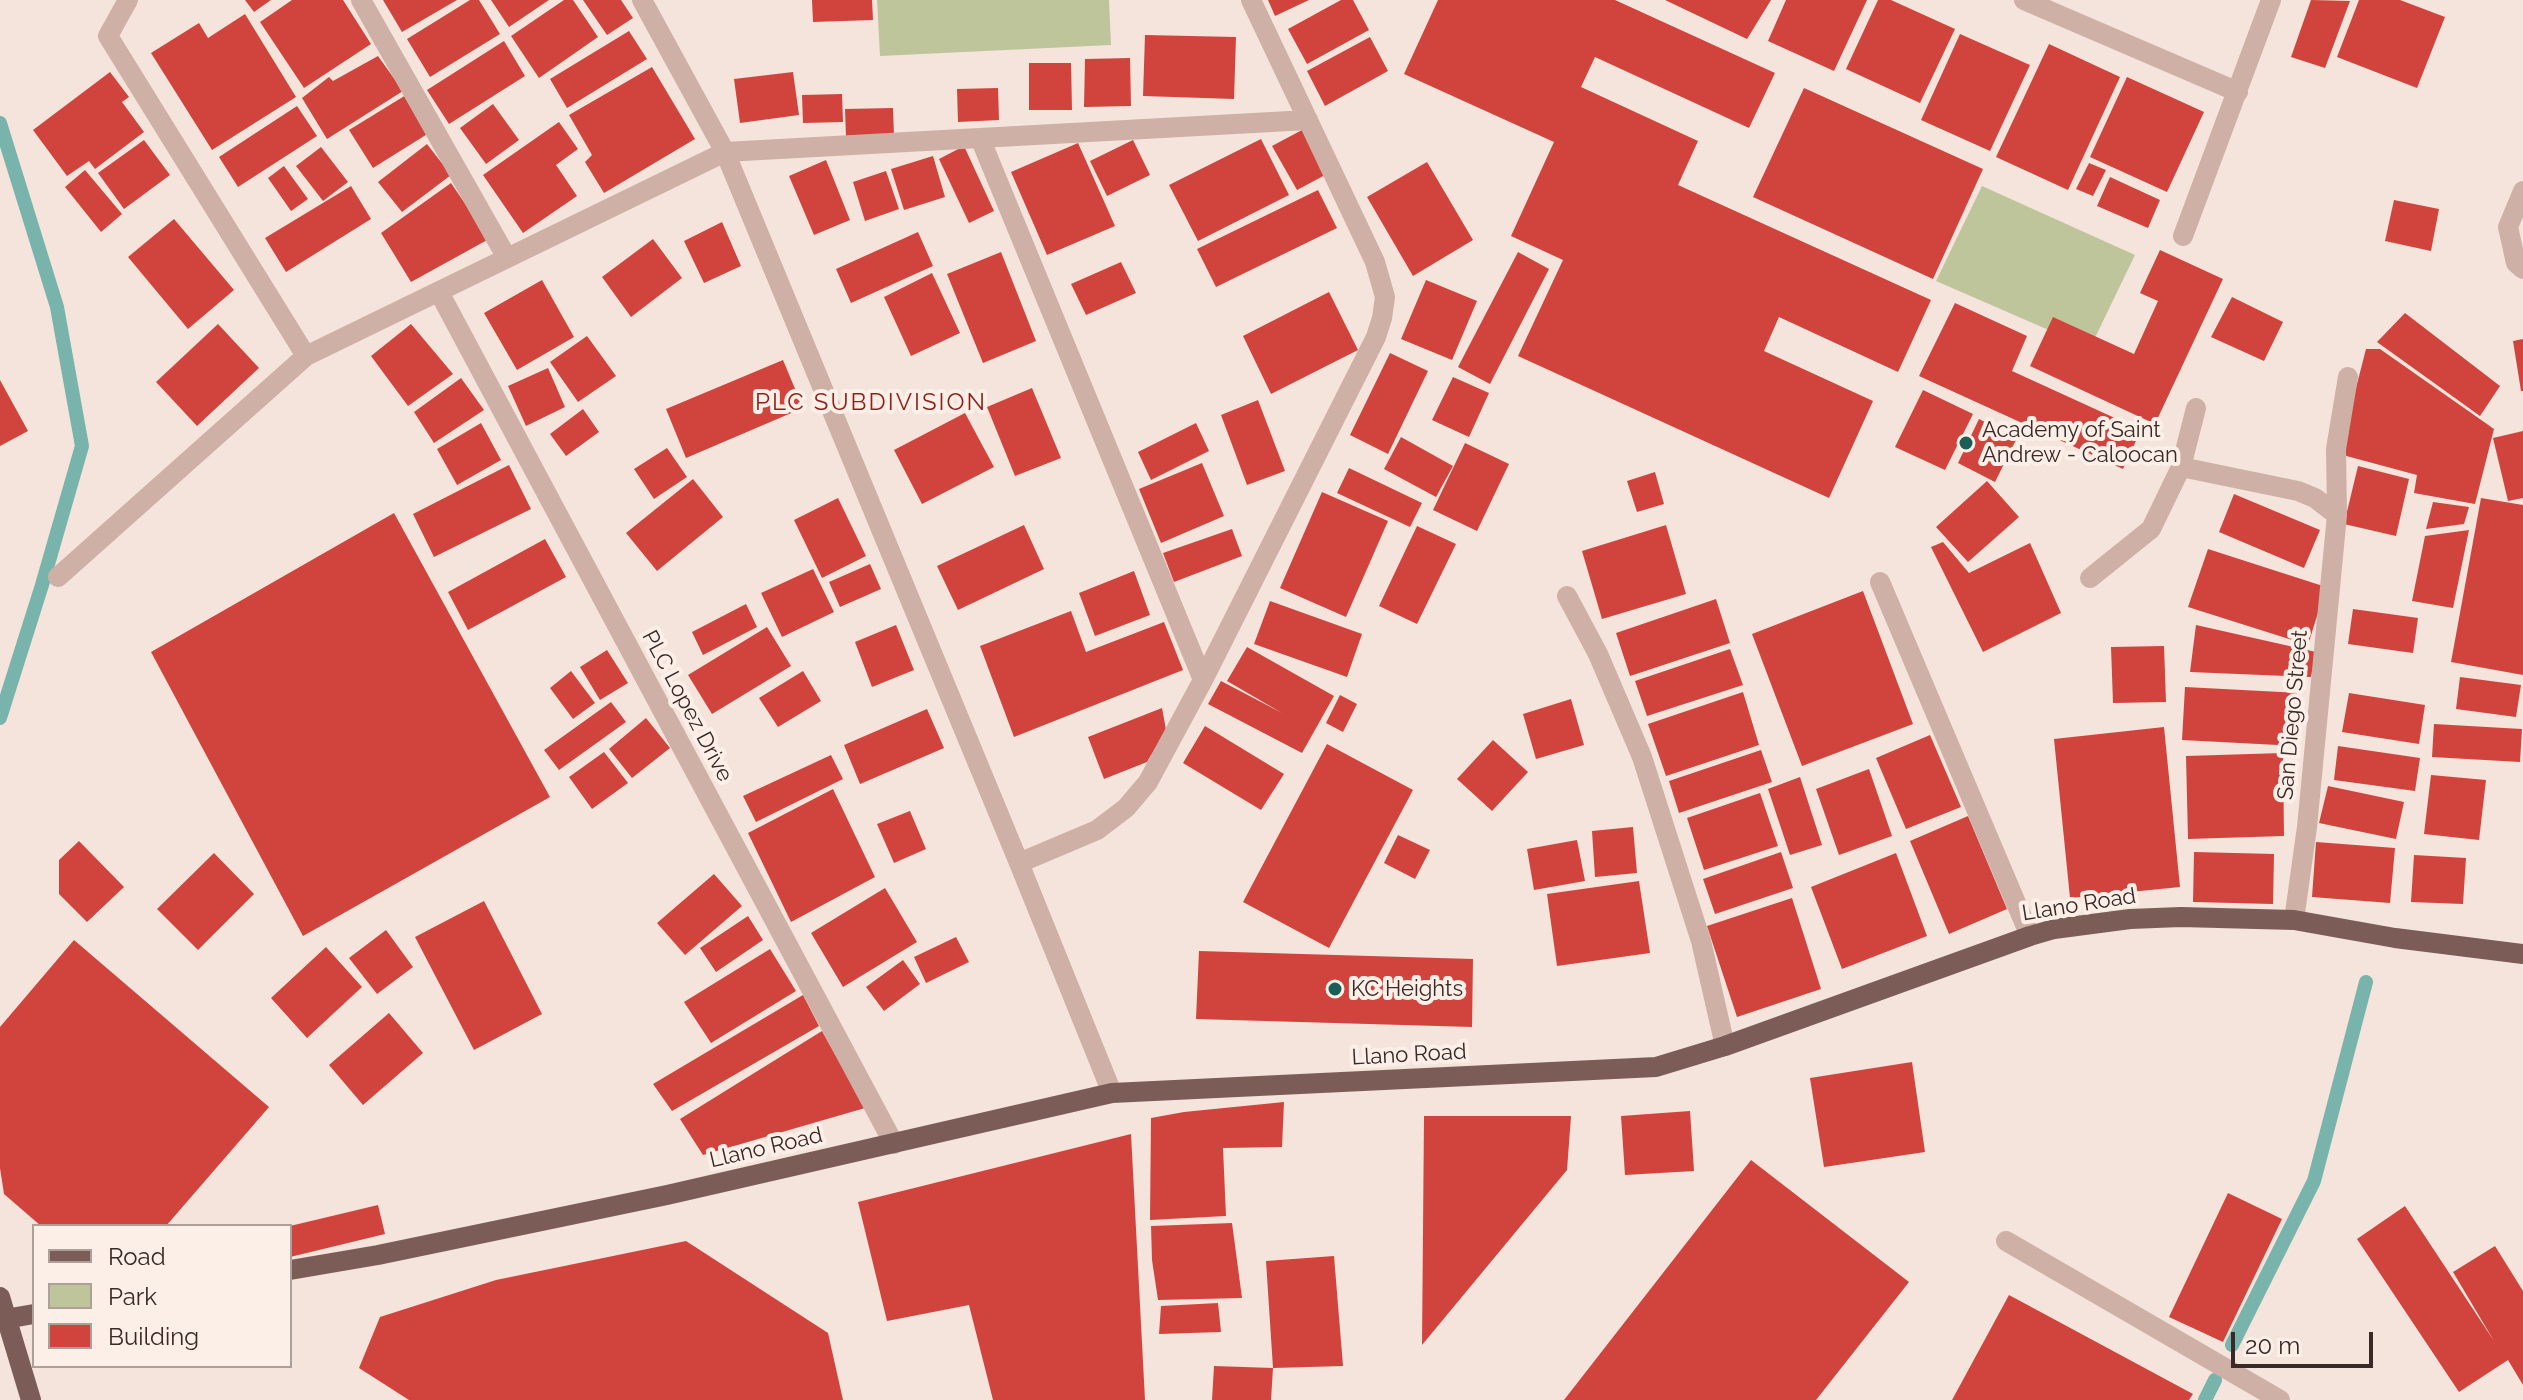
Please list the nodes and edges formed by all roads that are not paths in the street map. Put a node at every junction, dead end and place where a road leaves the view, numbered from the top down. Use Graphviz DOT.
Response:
graph roads {
  1 [pos="128,0"];
  2 [pos="361,0"];
  3 [pos="642,0"];
  4 [pos="1251,0"];
  5 [pos="2024,0"];
  6 [pos="2271,0"];
  7 [pos="2238,92"];
  8 [pos="1308,120"];
  9 [pos="980,138"];
  10 [pos="725,152"];
  11 [pos="2523,191"];
  12 [pos="2183,236"];
  13 [pos="507,258"];
  14 [pos="2523,269"];
  15 [pos="439,292"];
  16 [pos="306,356"];
  17 [pos="2348,377"];
  18 [pos="2196,408"];
  19 [pos="2181,467"];
  20 [pos="2337,515"];
  21 [pos="58,577"];
  22 [pos="2090,578"];
  23 [pos="1880,582"];
  24 [pos="1567,596"];
  25 [pos="1203,680"];
  26 [pos="1019,863"];
  27 [pos="2294,920"];
  28 [pos="2030,936"];
  29 [pos="2523,954"];
  30 [pos="1725,1046"];
  31 [pos="1112,1093"];
  32 [pos="894,1144"];
  33 [pos="2006,1241"];
  34 [pos="292,1270"];
  35 [pos="0,1297"];
  36 [pos="32,1314"];
  37 [pos="3,1319"];
  38 [pos="31,1400"];
  39 [pos="2280,1400"];
  1 -- 16 [label="street"];
  2 -- 13 [label="street"];
  3 -- 10 [label="street"];
  4 -- 8 [label="street"];
  5 -- 7 [label="street"];
  6 -- 7 [label="street"];
  7 -- 12 [label="street"];
  8 -- 9 [label="street"];
  8 -- 25 [label="street"];
  9 -- 10 [label="street"];
  9 -- 25 [label="street"];
  10 -- 13 [label="street"];
  10 -- 26 [label="street"];
  11 -- 14 [label="street"];
  13 -- 15 [label="street"];
  15 -- 16 [label="street"];
  15 -- 32 [label="street, PLC Lopez Drive"];
  16 -- 21 [label="street"];
  17 -- 20 [label="street, San Diego Street"];
  18 -- 19 [label="street"];
  19 -- 20 [label="street"];
  19 -- 22 [label="street"];
  20 -- 27 [label="street, San Diego Street"];
  23 -- 28 [label="street"];
  24 -- 30 [label="street"];
  25 -- 26 [label="street"];
  26 -- 31 [label="street"];
  27 -- 28 [label="main road, Llano Road"];
  27 -- 29 [label="main road, Llano Road"];
  28 -- 30 [label="main road, Llano Road"];
  30 -- 31 [label="main road, Llano Road"];
  31 -- 32 [label="main road, Llano Road"];
  32 -- 34 [label="main road, Llano Road"];
  33 -- 39 [label="street"];
  35 -- 37 [label="main road"];
  36 -- 37 [label="main road"];
  37 -- 38 [label="main road"];
}
